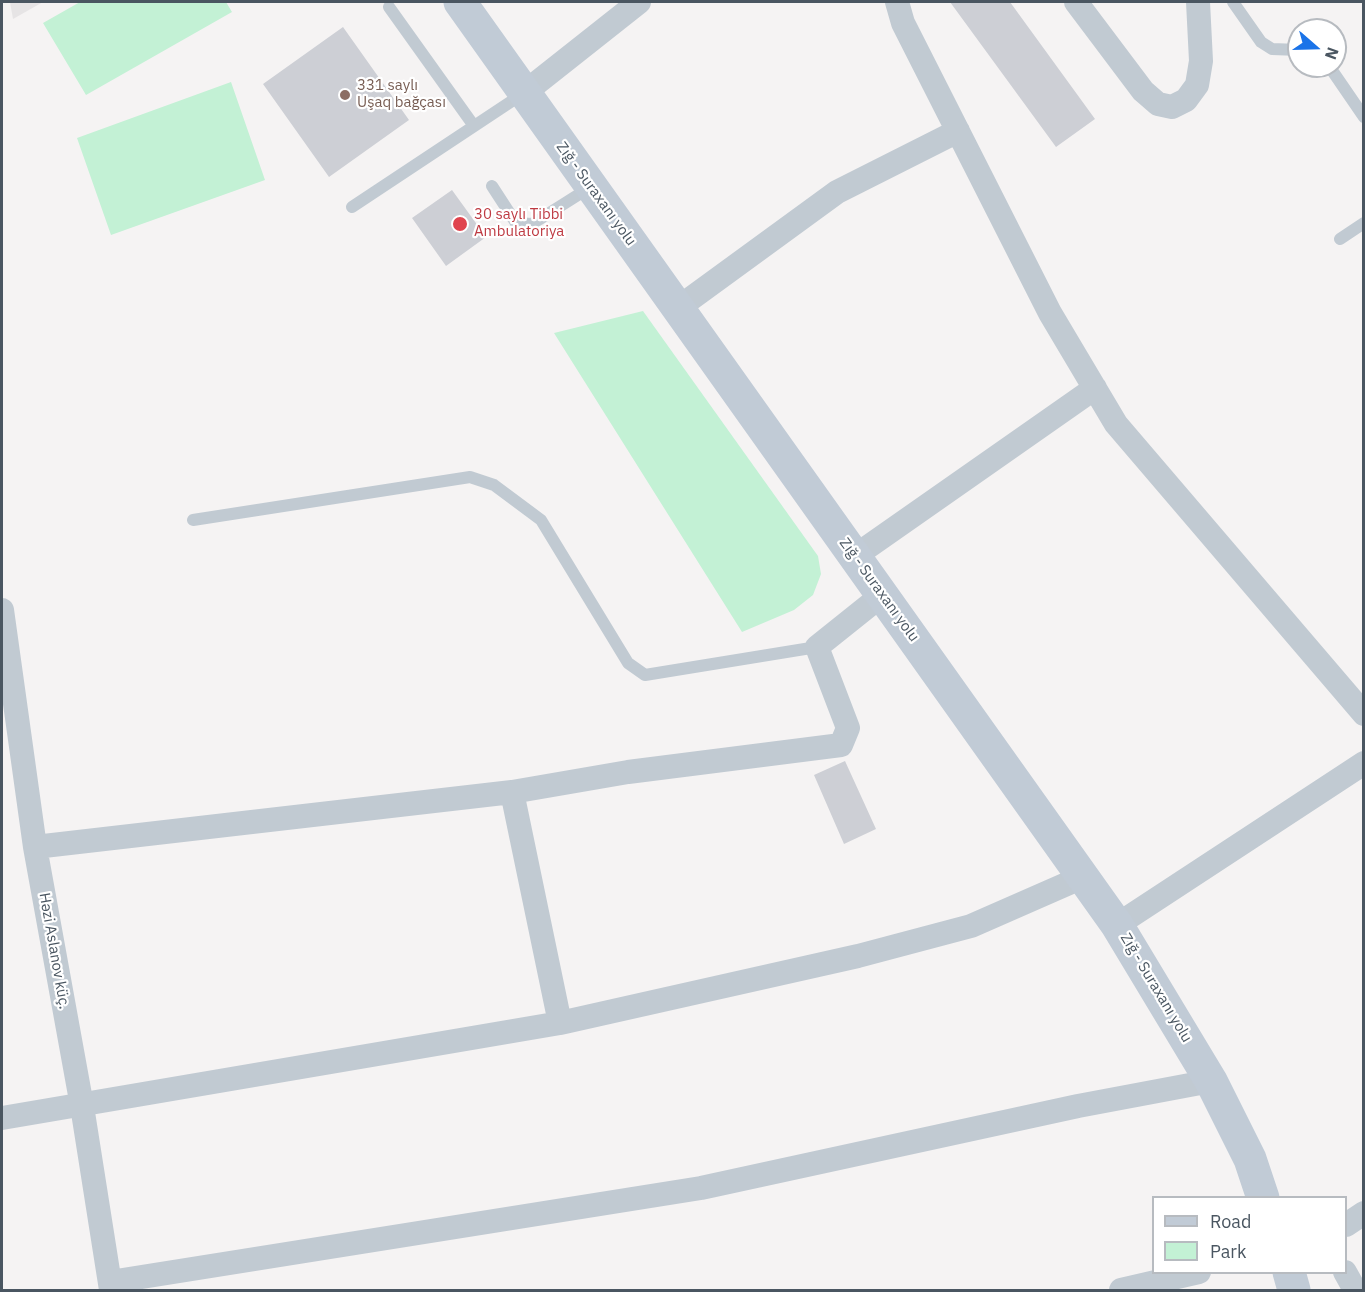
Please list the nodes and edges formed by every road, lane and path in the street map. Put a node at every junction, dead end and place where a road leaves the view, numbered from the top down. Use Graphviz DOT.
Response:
graph roads {
  1 [pos="460,2"];
  2 [pos="639,2"];
  3 [pos="897,2"];
  4 [pos="1076,2"];
  5 [pos="1198,2"];
  6 [pos="1233,2"];
  7 [pos="389,7"];
  8 [pos="1287,50"];
  9 [pos="1337,78"];
  10 [pos="524,93"];
  11 [pos="1364,117"];
  12 [pos="474,126"];
  13 [pos="958,130"];
  14 [pos="492,186"];
  15 [pos="591,186"];
  16 [pos="352,207"];
  17 [pos="1364,223"];
  18 [pos="1340,240"];
  19 [pos="678,308"];
  20 [pos="1095,388"];
  21 [pos="193,520"];
  22 [pos="855,556"];
  23 [pos="882,595"];
  24 [pos="2,610"];
  25 [pos="817,647"];
  26 [pos="1364,714"];
  27 [pos="1364,763"];
  28 [pos="512,792"];
  29 [pos="35,847"];
  30 [pos="1085,876"];
  31 [pos="1117,925"];
  32 [pos="560,1023"];
  33 [pos="1212,1081"];
  34 [pos="82,1106"];
  35 [pos="2,1118"];
  36 [pos="1263,1196"];
  37 [pos="1364,1213"];
  38 [pos="1347,1224"];
  39 [pos="1190,1274"];
  40 [pos="1290,1274"];
  41 [pos="1346,1274"];
  42 [pos="111,1286"];
  43 [pos="1121,1290"];
  44 [pos="1294,1290"];
  45 [pos="1355,1290"];
  1 -- 10 [label="main road, Zığ - Suraxanı yolu"];
  2 -- 10 [label="street"];
  3 -- 13 [label="street"];
  4 -- 5 [label="street"];
  6 -- 8 [label="lane"];
  7 -- 12 [label="lane"];
  9 -- 11 [label="lane"];
  10 -- 12 [label="lane"];
  10 -- 15 [label="main road, Zığ - Suraxanı yolu"];
  12 -- 16 [label="lane"];
  13 -- 19 [label="street"];
  13 -- 20 [label="street"];
  14 -- 15 [label="lane"];
  15 -- 19 [label="main road, Zığ - Suraxanı yolu"];
  17 -- 18 [label="lane"];
  19 -- 22 [label="main road, Zığ - Suraxanı yolu"];
  20 -- 22 [label="street"];
  20 -- 26 [label="street"];
  21 -- 25 [label="lane"];
  22 -- 23 [label="main road, Zığ - Suraxanı yolu"];
  23 -- 25 [label="street"];
  23 -- 30 [label="main road, Zığ - Suraxanı yolu"];
  24 -- 29 [label="street, Həzi Aslanov küç."];
  25 -- 28 [label="street"];
  27 -- 31 [label="street"];
  28 -- 29 [label="street"];
  28 -- 32 [label="street"];
  29 -- 34 [label="street, Həzi Aslanov küç."];
  30 -- 31 [label="main road, Zığ - Suraxanı yolu"];
  30 -- 32 [label="street"];
  31 -- 33 [label="main road, Zığ - Suraxanı yolu"];
  32 -- 34 [label="street"];
  33 -- 36 [label="main road, Zığ - Suraxanı yolu"];
  33 -- 42 [label="street"];
  34 -- 35 [label="street"];
  34 -- 42 [label="street, Həzi Aslanov küç."];
  37 -- 38 [label="street"];
  39 -- 43 [label="street"];
  40 -- 44 [label="main road"];
  41 -- 45 [label="street"];
}
